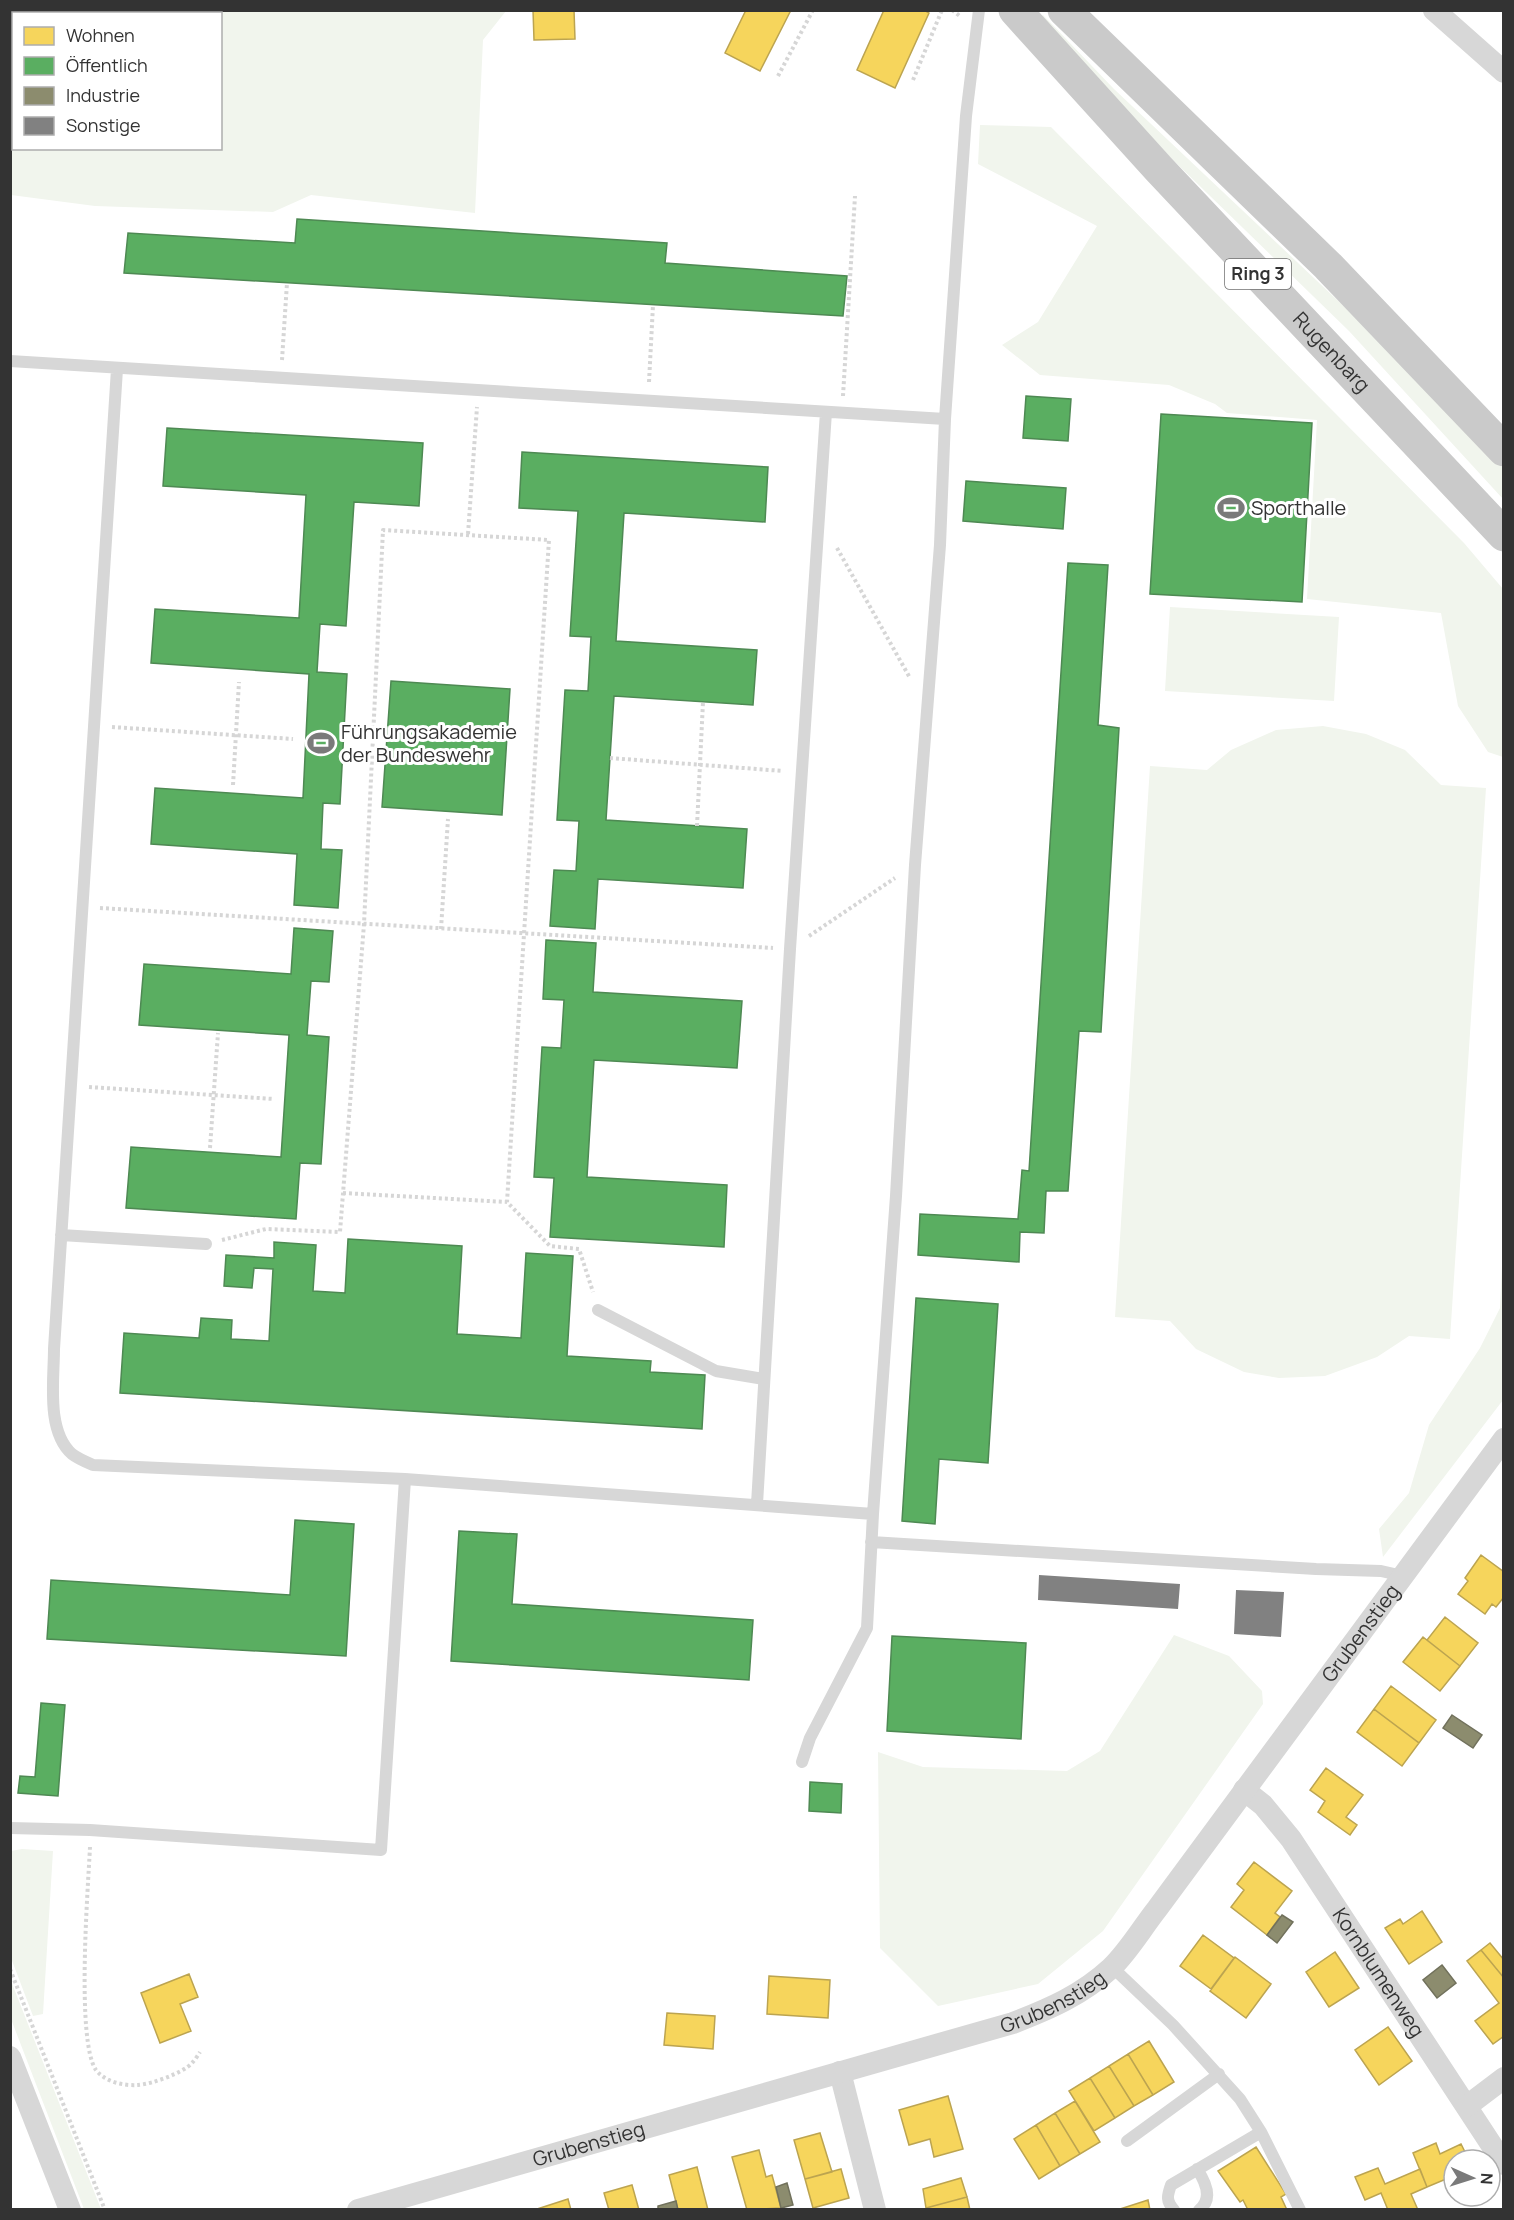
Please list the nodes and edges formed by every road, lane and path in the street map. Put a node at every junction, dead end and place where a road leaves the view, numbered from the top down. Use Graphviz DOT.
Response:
graph roads {
  1 [pos="813,10"];
  2 [pos="942,10"];
  3 [pos="979,10"];
  4 [pos="1015,10"];
  5 [pos="1064,10"];
  6 [pos="1434,10"];
  7 [pos="1503,72"];
  8 [pos="778,76"];
  9 [pos="913,80"];
  10 [pos="855,196"];
  11 [pos="287,283"];
  12 [pos="653,305"];
  13 [pos="10,361"];
  14 [pos="117,369"];
  15 [pos="281,379"];
  16 [pos="478,390"];
  17 [pos="647,401"];
  18 [pos="826,412"];
  19 [pos="842,413"];
  20 [pos="945,419"];
  21 [pos="1503,450"];
  22 [pos="819,516"];
  23 [pos="468,534"];
  24 [pos="1503,535"];
  25 [pos="910,678"];
  26 [pos="239,682"];
  27 [pos="703,702"];
  28 [pos="93,726"];
  29 [pos="236,736"];
  30 [pos="293,740"];
  31 [pos="610,758"];
  32 [pos="700,765"];
  33 [pos="802,772"];
  34 [pos="232,785"];
  35 [pos="448,819"];
  36 [pos="697,826"];
  37 [pos="915,865"];
  38 [pos="82,907"];
  39 [pos="364,924"];
  40 [pos="441,929"];
  41 [pos="524,934"];
  42 [pos="790,949"];
  43 [pos="218,1033"];
  44 [pos="71,1086"];
  45 [pos="214,1095"];
  46 [pos="274,1099"];
  47 [pos="210,1148"];
  48 [pos="343,1193"];
  49 [pos="507,1202"];
  50 [pos="61,1235"];
  51 [pos="206,1244"];
  52 [pos="598,1310"];
  53 [pos="764,1379"];
  54 [pos="1503,1439"];
  55 [pos="405,1479"];
  56 [pos="757,1503"];
  57 [pos="873,1514"];
  58 [pos="871,1542"];
  59 [pos="1403,1576"];
  60 [pos="802,1762"];
  61 [pos="1244,1790"];
  62 [pos="10,1828"];
  63 [pos="90,1830"];
  64 [pos="1112,1967"];
  65 [pos="10,1969"];
  66 [pos="200,2052"];
  67 [pos="10,2057"];
  68 [pos="840,2072"];
  69 [pos="1219,2074"];
  70 [pos="1503,2078"];
  71 [pos="1467,2106"];
  72 [pos="1262,2132"];
  73 [pos="1126,2141"];
  74 [pos="1503,2164"];
  75 [pos="1197,2169"];
  76 [pos="70,2210"];
  77 [pos="105,2210"];
  78 [pos="358,2210"];
  79 [pos="875,2210"];
  80 [pos="1174,2210"];
  81 [pos="1199,2210"];
  82 [pos="1300,2210"];
  1 -- 8 [label="path"];
  2 -- 9 [label="path"];
  3 -- 20 [label="lane"];
  4 -- 24 [label="main road, Rugenbarg / Ring 3"];
  5 -- 21 [label="main road, Ring 3"];
  6 -- 7 [label="street"];
  10 -- 19 [label="path"];
  11 -- 15 [label="path"];
  12 -- 17 [label="path"];
  13 -- 14 [label="lane"];
  14 -- 15 [label="lane"];
  14 -- 28 [label="lane"];
  15 -- 16 [label="lane"];
  16 -- 17 [label="lane"];
  16 -- 23 [label="path"];
  17 -- 18 [label="lane"];
  18 -- 19 [label="lane"];
  18 -- 22 [label="lane"];
  19 -- 20 [label="lane"];
  20 -- 37 [label="lane"];
  22 -- 25 [label="path"];
  22 -- 33 [label="lane"];
  23 -- 39 [label="path"];
  23 -- 41 [label="path"];
  26 -- 29 [label="path"];
  27 -- 32 [label="path"];
  28 -- 29 [label="path"];
  28 -- 38 [label="lane"];
  29 -- 30 [label="path"];
  29 -- 34 [label="path"];
  31 -- 32 [label="path"];
  32 -- 33 [label="path"];
  32 -- 36 [label="path"];
  33 -- 42 [label="lane"];
  35 -- 40 [label="path"];
  37 -- 42 [label="path"];
  37 -- 57 [label="lane"];
  38 -- 39 [label="path"];
  38 -- 44 [label="lane"];
  39 -- 40 [label="path"];
  39 -- 48 [label="path"];
  40 -- 41 [label="path"];
  41 -- 42 [label="path"];
  41 -- 49 [label="path"];
  42 -- 53 [label="lane"];
  43 -- 45 [label="path"];
  44 -- 45 [label="path"];
  44 -- 50 [label="lane"];
  45 -- 46 [label="path"];
  45 -- 47 [label="path"];
  48 -- 49 [label="path"];
  48 -- 51 [label="path"];
  49 -- 52 [label="path"];
  50 -- 51 [label="lane"];
  50 -- 55 [label="lane"];
  52 -- 53 [label="lane"];
  53 -- 56 [label="lane"];
  54 -- 59 [label="street, Grubenstieg"];
  55 -- 56 [label="lane"];
  55 -- 63 [label="lane"];
  56 -- 57 [label="lane"];
  57 -- 58 [label="lane"];
  58 -- 59 [label="lane"];
  58 -- 60 [label="lane"];
  59 -- 61 [label="street, Grubenstieg"];
  61 -- 64 [label="street, Grubenstieg"];
  61 -- 71 [label="street, Kornblumenweg"];
  62 -- 63 [label="lane"];
  63 -- 66 [label="path"];
  64 -- 68 [label="street, Grubenstieg"];
  64 -- 69 [label="lane"];
  65 -- 77 [label="path"];
  67 -- 76 [label="street"];
  68 -- 78 [label="street, Grubenstieg"];
  68 -- 79 [label="street"];
  69 -- 72 [label="lane"];
  69 -- 73 [label="lane"];
  70 -- 71 [label="street"];
  71 -- 74 [label="street, Kornblumenweg"];
  72 -- 75 [label="lane"];
  72 -- 82 [label="lane"];
  75 -- 80 [label="lane"];
  75 -- 81 [label="lane"];
}
